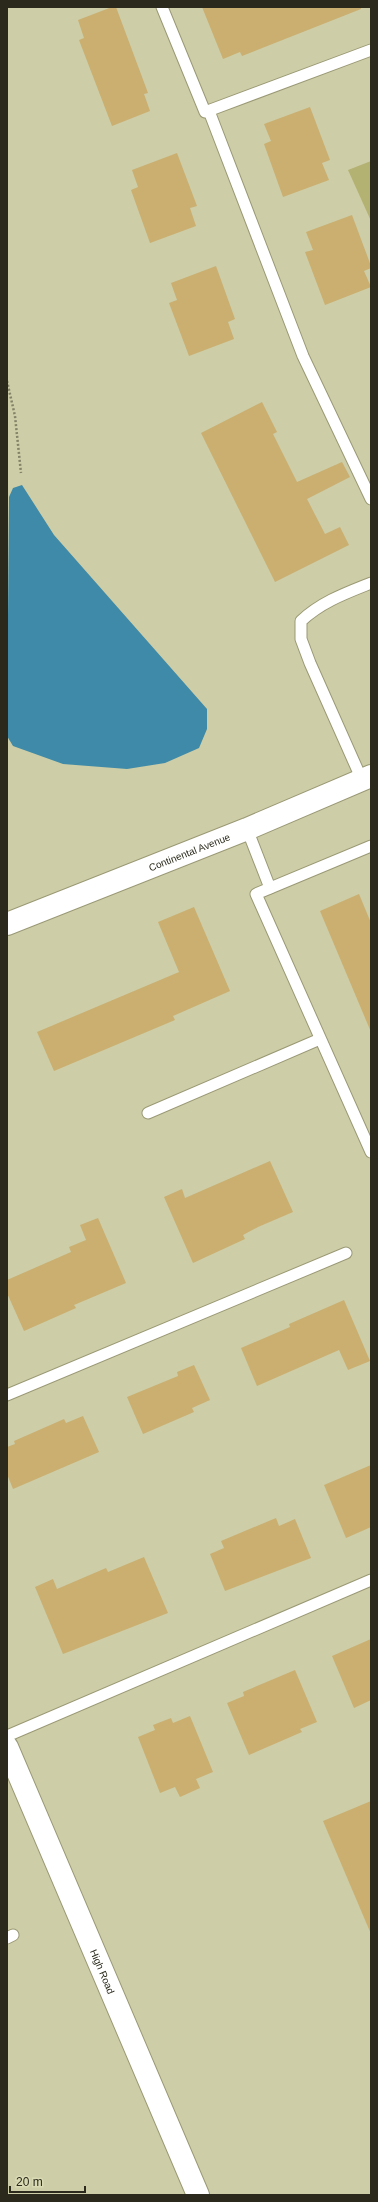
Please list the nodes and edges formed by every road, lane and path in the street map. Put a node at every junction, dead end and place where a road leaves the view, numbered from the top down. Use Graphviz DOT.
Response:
graph roads {
  1 [pos="162,7"];
  2 [pos="371,50"];
  3 [pos="209,111"];
  4 [pos="7,381"];
  5 [pos="20,473"];
  6 [pos="371,499"];
  7 [pos="371,582"];
  8 [pos="367,778"];
  9 [pos="247,828"];
  10 [pos="371,846"];
  11 [pos="270,888"];
  12 [pos="7,924"];
  13 [pos="320,1039"];
  14 [pos="148,1113"];
  15 [pos="371,1152"];
  16 [pos="346,1253"];
  17 [pos="7,1395"];
  18 [pos="371,1580"];
  19 [pos="7,1736"];
  20 [pos="7,1747"];
  21 [pos="198,2195"];
  1 -- 3 [label="lane"];
  2 -- 3 [label="lane"];
  3 -- 6 [label="lane"];
  4 -- 5 [label="path"];
  7 -- 8 [label="lane"];
  8 -- 9 [label="street, Continental Avenue"];
  9 -- 11 [label="lane"];
  9 -- 12 [label="street, Continental Avenue"];
  10 -- 11 [label="lane"];
  11 -- 13 [label="lane"];
  13 -- 14 [label="lane"];
  13 -- 15 [label="lane"];
  16 -- 17 [label="lane"];
  18 -- 19 [label="lane"];
  20 -- 21 [label="street, High Road"];
}
